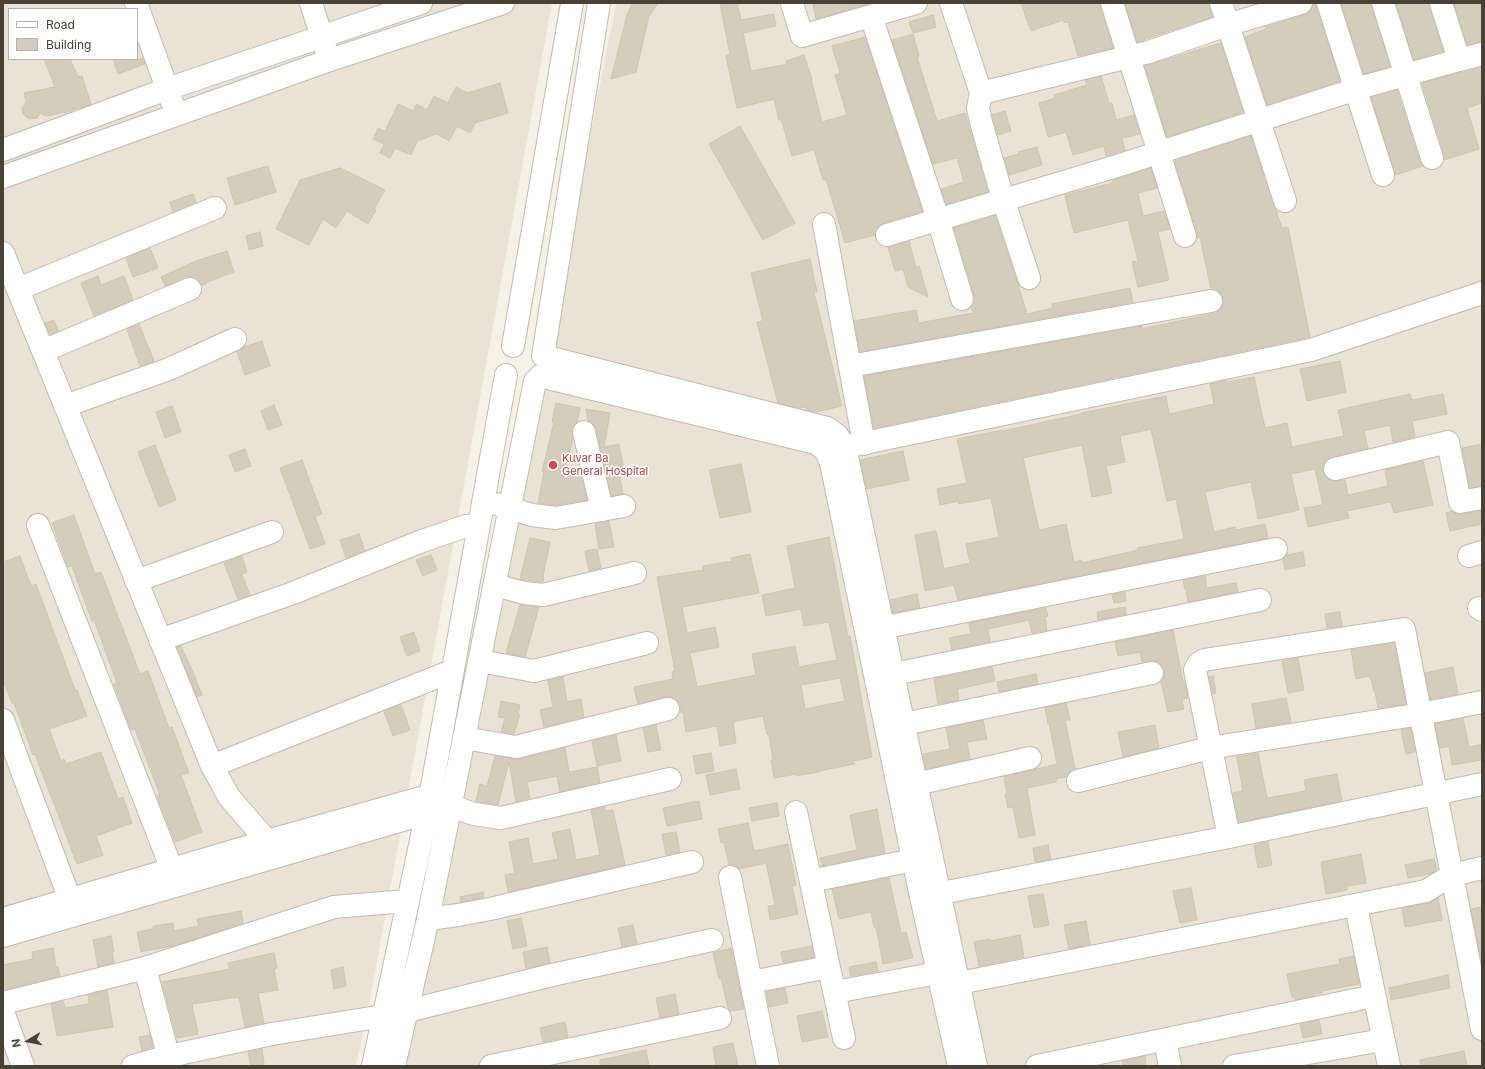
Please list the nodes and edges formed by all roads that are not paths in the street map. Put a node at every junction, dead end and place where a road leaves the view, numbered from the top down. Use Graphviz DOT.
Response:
graph roads {
  1 [pos="311,3"];
  2 [pos="421,3"];
  3 [pos="503,3"];
  4 [pos="572,3"];
  5 [pos="599,3"];
  6 [pos="792,3"];
  7 [pos="916,3"];
  8 [pos="951,3"];
  9 [pos="1112,3"];
  10 [pos="1221,3"];
  11 [pos="1301,3"];
  12 [pos="1328,3"];
  13 [pos="1383,3"];
  14 [pos="1441,3"];
  15 [pos="138,9"];
  16 [pos="871,16"];
  17 [pos="1227,25"];
  18 [pos="322,37"];
  19 [pos="1482,54"];
  20 [pos="1128,57"];
  21 [pos="330,60"];
  22 [pos="1459,60"];
  23 [pos="1405,74"];
  24 [pos="167,89"];
  25 [pos="1356,89"];
  26 [pos="980,93"];
  27 [pos="177,115"];
  28 [pos="1258,121"];
  29 [pos="3,150"];
  30 [pos="1159,153"];
  31 [pos="1432,158"];
  32 [pos="1383,175"];
  33 [pos="3,177"];
  34 [pos="1004,199"];
  35 [pos="1285,201"];
  36 [pos="215,208"];
  37 [pos="938,219"];
  38 [pos="824,224"];
  39 [pos="887,235"];
  40 [pos="1185,236"];
  41 [pos="3,253"];
  42 [pos="1029,278"];
  43 [pos="18,289"];
  44 [pos="190,289"];
  45 [pos="1482,292"];
  46 [pos="962,299"];
  47 [pos="1211,301"];
  48 [pos="235,339"];
  49 [pos="514,346"];
  50 [pos="43,351"];
  51 [pos="850,366"];
  52 [pos="539,371"];
  53 [pos="506,375"];
  54 [pos="65,406"];
  55 [pos="584,432"];
  56 [pos="845,447"];
  57 [pos="1335,469"];
  58 [pos="1482,498"];
  59 [pos="483,500"];
  60 [pos="624,506"];
  61 [pos="510,508"];
  62 [pos="602,510"];
  63 [pos="478,524"];
  64 [pos="38,525"];
  65 [pos="272,532"];
  66 [pos="1276,549"];
  67 [pos="635,573"];
  68 [pos="136,581"];
  69 [pos="495,586"];
  70 [pos="1260,600"];
  71 [pos="876,630"];
  72 [pos="160,640"];
  73 [pos="647,643"];
  74 [pos="480,661"];
  75 [pos="452,671"];
  76 [pos="1152,673"];
  77 [pos="885,676"];
  78 [pos="1482,702"];
  79 [pos="668,709"];
  80 [pos="1421,714"];
  81 [pos="3,720"];
  82 [pos="904,724"];
  83 [pos="464,738"];
  84 [pos="1210,748"];
  85 [pos="1030,758"];
  86 [pos="212,766"];
  87 [pos="670,779"];
  88 [pos="1078,781"];
  89 [pos="916,784"];
  90 [pos="1482,784"];
  91 [pos="1436,794"];
  92 [pos="452,797"];
  93 [pos="428,804"];
  94 [pos="796,812"];
  95 [pos="1229,837"];
  96 [pos="268,841"];
  97 [pos="913,860"];
  98 [pos="692,862"];
  99 [pos="1482,868"];
  100 [pos="172,870"];
  101 [pos="1452,875"];
  102 [pos="730,877"];
  103 [pos="811,881"];
  104 [pos="930,895"];
  105 [pos="70,900"];
  106 [pos="407,900"];
  107 [pos="1356,906"];
  108 [pos="3,919"];
  109 [pos="428,919"];
  110 [pos="3,936"];
  111 [pos="712,940"];
  112 [pos="1475,955"];
  113 [pos="829,967"];
  114 [pos="145,968"];
  115 [pos="946,981"];
  116 [pos="751,982"];
  117 [pos="835,992"];
  118 [pos="1374,996"];
  119 [pos="3,1003"];
  120 [pos="407,1011"];
  121 [pos="3,1012"];
  122 [pos="383,1016"];
  123 [pos="720,1018"];
  124 [pos="1482,1029"];
  125 [pos="844,1038"];
  126 [pos="1165,1040"];
  127 [pos="1384,1040"];
  128 [pos="170,1061"];
  129 [pos="1081,1062"];
  130 [pos="23,1066"];
  131 [pos="133,1066"];
  132 [pos="372,1066"];
  133 [pos="394,1066"];
  134 [pos="491,1066"];
  135 [pos="768,1066"];
  136 [pos="959,1066"];
  137 [pos="976,1066"];
  138 [pos="1037,1066"];
  139 [pos="1170,1066"];
  140 [pos="1234,1066"];
  141 [pos="1389,1066"];
  1 -- 18 [label="street"];
  2 -- 18 [label="street"];
  3 -- 21 [label="street"];
  4 -- 49 [label="street"];
  5 -- 52 [label="street"];
  6 -- 16 [label="street"];
  7 -- 16 [label="street"];
  8 -- 26 [label="street"];
  9 -- 20 [label="street"];
  10 -- 17 [label="street"];
  11 -- 17 [label="street"];
  12 -- 25 [label="street"];
  13 -- 23 [label="street"];
  14 -- 22 [label="street"];
  15 -- 24 [label="street"];
  16 -- 37 [label="street"];
  17 -- 20 [label="street"];
  17 -- 28 [label="street"];
  18 -- 21 [label="street"];
  18 -- 24 [label="street"];
  19 -- 22 [label="street"];
  20 -- 26 [label="street"];
  20 -- 30 [label="street"];
  21 -- 27 [label="street"];
  22 -- 23 [label="street"];
  23 -- 25 [label="street"];
  23 -- 31 [label="street"];
  24 -- 27 [label="street"];
  24 -- 29 [label="street"];
  25 -- 28 [label="street"];
  25 -- 32 [label="street"];
  26 -- 34 [label="street"];
  27 -- 33 [label="street"];
  28 -- 30 [label="street"];
  28 -- 35 [label="street"];
  30 -- 34 [label="street"];
  30 -- 40 [label="street"];
  34 -- 37 [label="street"];
  34 -- 42 [label="street"];
  36 -- 43 [label="street"];
  37 -- 39 [label="street"];
  37 -- 46 [label="street"];
  38 -- 51 [label="street"];
  41 -- 43 [label="street"];
  43 -- 50 [label="street"];
  44 -- 50 [label="street"];
  45 -- 56 [label="street"];
  47 -- 51 [label="street"];
  48 -- 54 [label="street"];
  49 -- 52 [label="street"];
  49 -- 53 [label="street"];
  50 -- 54 [label="street"];
  51 -- 56 [label="street"];
  52 -- 53 [label="street"];
  52 -- 56 [label="street"];
  52 -- 61 [label="street"];
  53 -- 59 [label="street"];
  54 -- 68 [label="street"];
  55 -- 62 [label="street"];
  56 -- 71 [label="street"];
  57 -- 58 [label="street"];
  59 -- 61 [label="street"];
  59 -- 63 [label="street"];
  60 -- 62 [label="street"];
  61 -- 62 [label="street"];
  61 -- 69 [label="street"];
  63 -- 72 [label="street"];
  63 -- 75 [label="street"];
  64 -- 100 [label="street"];
  65 -- 68 [label="street"];
  66 -- 71 [label="street"];
  67 -- 69 [label="street"];
  68 -- 72 [label="street"];
  69 -- 74 [label="street"];
  70 -- 77 [label="street"];
  71 -- 77 [label="street"];
  72 -- 86 [label="street"];
  73 -- 74 [label="street"];
  74 -- 83 [label="street"];
  75 -- 86 [label="street"];
  75 -- 93 [label="street"];
  76 -- 82 [label="street"];
  77 -- 82 [label="street"];
  77 -- 97 [label="street"];
  78 -- 80 [label="street"];
  79 -- 83 [label="street"];
  80 -- 84 [label="street"];
  80 -- 84 [label="street"];
  80 -- 91 [label="street"];
  81 -- 105 [label="street"];
  82 -- 89 [label="street"];
  83 -- 92 [label="street"];
  84 -- 88 [label="street"];
  84 -- 95 [label="street"];
  85 -- 89 [label="street"];
  86 -- 96 [label="street"];
  87 -- 92 [label="street"];
  89 -- 104 [label="street"];
  90 -- 91 [label="street"];
  91 -- 95 [label="street"];
  91 -- 101 [label="street"];
  92 -- 93 [label="street"];
  92 -- 109 [label="street"];
  93 -- 96 [label="street"];
  93 -- 106 [label="street"];
  93 -- 110 [label="street"];
  94 -- 103 [label="street"];
  95 -- 104 [label="street"];
  96 -- 100 [label="street"];
  97 -- 103 [label="street"];
  97 -- 104 [label="street"];
  98 -- 109 [label="street"];
  99 -- 101 [label="street"];
  100 -- 105 [label="street"];
  101 -- 107 [label="street"];
  101 -- 112 [label="street"];
  102 -- 116 [label="street"];
  103 -- 113 [label="street"];
  104 -- 115 [label="street"];
  105 -- 108 [label="street"];
  106 -- 114 [label="street"];
  106 -- 122 [label="street"];
  107 -- 115 [label="street"];
  107 -- 118 [label="street"];
  109 -- 120 [label="street"];
  111 -- 120 [label="street"];
  112 -- 124 [label="street"];
  113 -- 116 [label="street"];
  113 -- 117 [label="street"];
  114 -- 119 [label="street"];
  114 -- 128 [label="street"];
  115 -- 117 [label="street"];
  115 -- 136 [label="street"];
  115 -- 137 [label="street"];
  116 -- 135 [label="street"];
  117 -- 125 [label="street"];
  118 -- 126 [label="street"];
  118 -- 127 [label="street"];
  120 -- 133 [label="street"];
  121 -- 130 [label="street"];
  122 -- 128 [label="street"];
  122 -- 132 [label="street"];
  123 -- 134 [label="street"];
  126 -- 129 [label="street"];
  126 -- 139 [label="street"];
  127 -- 140 [label="street"];
  127 -- 141 [label="street"];
  128 -- 131 [label="street"];
  129 -- 138 [label="street"];
}
